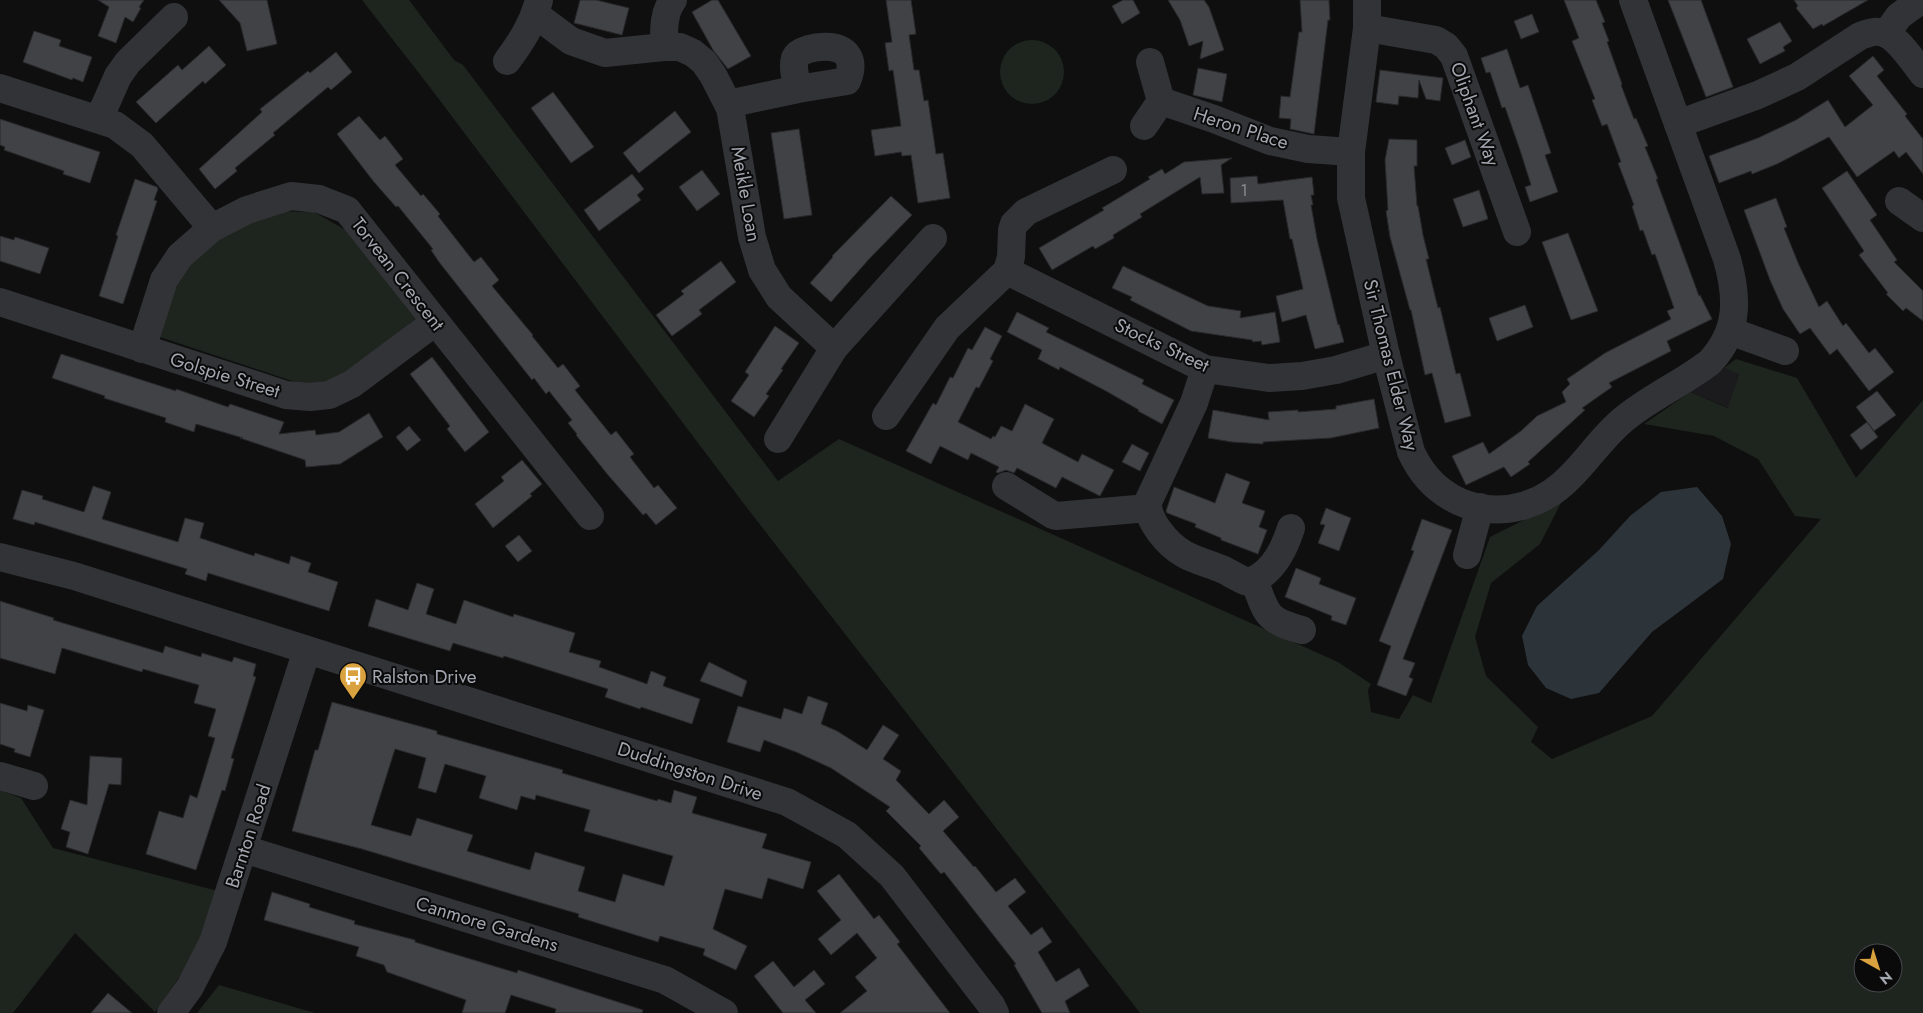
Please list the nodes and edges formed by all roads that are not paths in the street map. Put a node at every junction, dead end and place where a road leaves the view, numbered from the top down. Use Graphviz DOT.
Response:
graph roads {
  1 [pos="673,0"];
  2 [pos="1367,0"];
  3 [pos="1633,0"];
  4 [pos="1921,0"];
  5 [pos="538,8"];
  6 [pos="174,17"];
  7 [pos="1368,28"];
  8 [pos="1886,34"];
  9 [pos="664,47"];
  10 [pos="507,61"];
  11 [pos="1150,62"];
  12 [pos="1923,74"];
  13 [pos="0,88"];
  14 [pos="798,89"];
  15 [pos="1161,101"];
  16 [pos="728,104"];
  17 [pos="99,119"];
  18 [pos="1678,124"];
  19 [pos="1144,126"];
  20 [pos="1351,152"];
  21 [pos="1113,170"];
  22 [pos="1899,201"];
  23 [pos="1923,218"];
  24 [pos="212,228"];
  25 [pos="1517,232"];
  26 [pos="933,238"];
  27 [pos="1007,271"];
  28 [pos="0,302"];
  29 [pos="436,322"];
  30 [pos="1730,331"];
  31 [pos="834,348"];
  32 [pos="142,349"];
  33 [pos="1785,351"];
  34 [pos="1386,355"];
  35 [pos="1205,369"];
  36 [pos="886,416"];
  37 [pos="778,439"];
  38 [pos="1006,486"];
  39 [pos="1480,507"];
  40 [pos="1148,508"];
  41 [pos="590,516"];
  42 [pos="1291,528"];
  43 [pos="1467,555"];
  44 [pos="0,557"];
  45 [pos="1254,580"];
  46 [pos="1302,630"];
  47 [pos="307,650"];
  48 [pos="0,776"];
  49 [pos="34,786"];
  50 [pos="244,849"];
  51 [pos="171,1013"];
  52 [pos="724,1013"];
  53 [pos="995,1013"];
  1 -- 9 [label="street"];
  2 -- 7 [label="street, Sir Thomas Elder Way"];
  3 -- 18 [label="street, Sir Thomas Elder Way"];
  4 -- 8 [label="street"];
  5 -- 9 [label="street, Meikle Loan"];
  5 -- 10 [label="street"];
  6 -- 17 [label="street"];
  7 -- 20 [label="street, Sir Thomas Elder Way"];
  7 -- 25 [label="street, Oliphant Way"];
  8 -- 12 [label="street"];
  8 -- 18 [label="street"];
  9 -- 16 [label="street, Meikle Loan"];
  11 -- 15 [label="street"];
  13 -- 17 [label="street"];
  14 -- 16 [label="street"];
  15 -- 19 [label="street"];
  15 -- 20 [label="street, Heron Place"];
  16 -- 31 [label="street, Meikle Loan"];
  17 -- 24 [label="street"];
  18 -- 30 [label="street, Sir Thomas Elder Way"];
  20 -- 34 [label="street, Sir Thomas Elder Way"];
  21 -- 27 [label="street"];
  22 -- 23 [label="street"];
  24 -- 29 [label="street, Torvean Crescent"];
  24 -- 32 [label="street, Torvean Crescent"];
  26 -- 31 [label="street"];
  27 -- 35 [label="street, Stocks Street"];
  27 -- 36 [label="street"];
  28 -- 32 [label="street, Golspie Street"];
  29 -- 32 [label="street, Golspie Street"];
  29 -- 41 [label="street, Torvean Crescent"];
  30 -- 33 [label="street"];
  30 -- 39 [label="street, Sir Thomas Elder Way"];
  31 -- 37 [label="street"];
  34 -- 35 [label="street, Stocks Street"];
  34 -- 39 [label="street, Sir Thomas Elder Way"];
  35 -- 40 [label="street"];
  38 -- 40 [label="street"];
  39 -- 43 [label="street"];
  40 -- 45 [label="street"];
  42 -- 45 [label="street"];
  44 -- 47 [label="street"];
  45 -- 46 [label="street"];
  47 -- 50 [label="street, Barnton Road"];
  47 -- 53 [label="street, Duddingston Drive"];
  48 -- 49 [label="street"];
  50 -- 51 [label="street, Barnton Road"];
  50 -- 52 [label="street, Canmore Gardens"];
}
